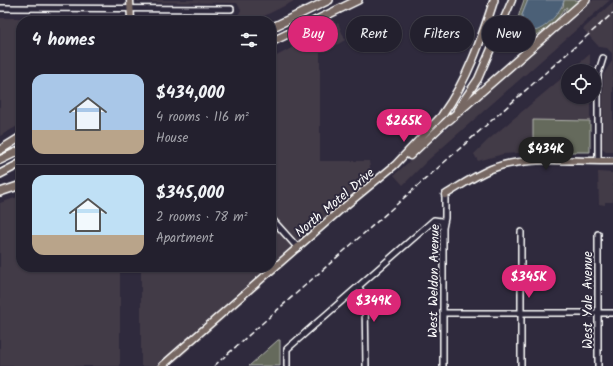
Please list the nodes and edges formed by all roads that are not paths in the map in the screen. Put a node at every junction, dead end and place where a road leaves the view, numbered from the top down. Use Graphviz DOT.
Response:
graph roads {
  1 [pos="130,0"];
  2 [pos="329,0"];
  3 [pos="358,0"];
  4 [pos="494,0"];
  5 [pos="512,0"];
  6 [pos="586,0"];
  7 [pos="0,8"];
  8 [pos="131,8"];
  9 [pos="231,9"];
  10 [pos="131,16"];
  11 [pos="276,26"];
  12 [pos="276,40"];
  13 [pos="603,58"];
  14 [pos="443,114"];
  15 [pos="449,120"];
  16 [pos="16,140"];
  17 [pos="0,150"];
  18 [pos="16,152"];
  19 [pos="0,160"];
  20 [pos="598,161"];
  21 [pos="613,161"];
  22 [pos="16,166"];
  23 [pos="0,174"];
  24 [pos="375,182"];
  25 [pos="16,187"];
  26 [pos="0,192"];
  27 [pos="445,195"];
  28 [pos="276,224"];
  29 [pos="443,228"];
  30 [pos="521,232"];
  31 [pos="598,234"];
  32 [pos="298,248"];
  33 [pos="276,267"];
  34 [pos="270,272"];
  35 [pos="359,287"];
  36 [pos="443,313"];
  37 [pos="521,313"];
  38 [pos="598,313"];
  39 [pos="613,313"];
  40 [pos="162,366"];
  41 [pos="287,366"];
  42 [pos="366,366"];
  43 [pos="443,366"];
  44 [pos="521,366"];
  45 [pos="598,366"];
  1 -- 8 [label="main road"];
  2 -- 11 [label="highway"];
  3 -- 12 [label="highway"];
  4 -- 14 [label="highway"];
  5 -- 15 [label="main road"];
  6 -- 15 [label="highway"];
  7 -- 8 [label="street"];
  8 -- 9 [label="street"];
  8 -- 10 [label="main road"];
  13 -- 20 [label="street"];
  14 -- 24 [label="main road, North Motel Drive"];
  15 -- 24 [label="main road"];
  16 -- 17 [label="highway"];
  18 -- 19 [label="highway"];
  20 -- 21 [label="main road"];
  20 -- 27 [label="main road"];
  22 -- 23 [label="highway"];
  24 -- 32 [label="main road, North Motel Drive"];
  25 -- 26 [label="highway"];
  27 -- 29 [label="street, West Weldon Avenue"];
  28 -- 32 [label="street"];
  29 -- 35 [label="street"];
  29 -- 36 [label="street, West Weldon Avenue"];
  30 -- 37 [label="street"];
  31 -- 38 [label="street, West Yale Avenue"];
  32 -- 33 [label="main road, North Motel Drive"];
  34 -- 40 [label="main road, North Motel Drive"];
  35 -- 41 [label="street"];
  35 -- 42 [label="street"];
  36 -- 37 [label="street"];
  36 -- 43 [label="street, West Weldon Avenue"];
  37 -- 38 [label="street"];
  37 -- 44 [label="street"];
  38 -- 39 [label="street"];
  38 -- 45 [label="street, West Yale Avenue"];
}
